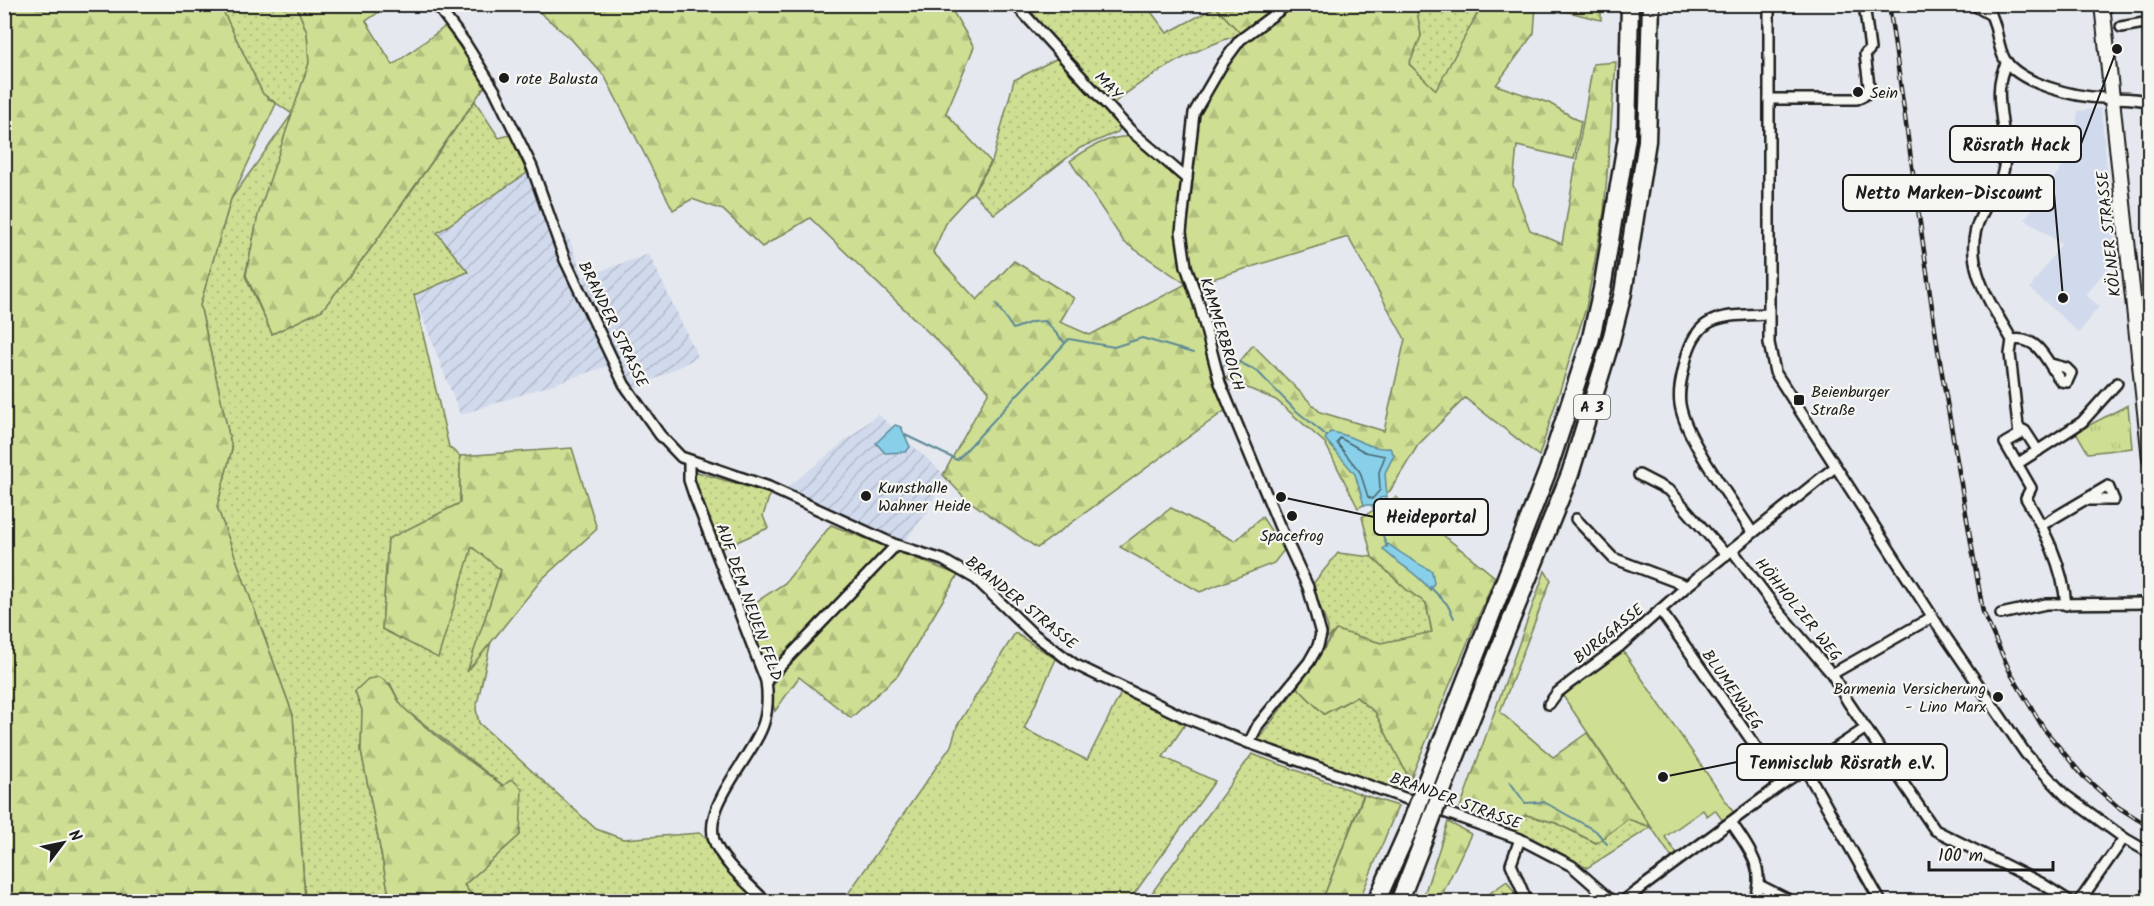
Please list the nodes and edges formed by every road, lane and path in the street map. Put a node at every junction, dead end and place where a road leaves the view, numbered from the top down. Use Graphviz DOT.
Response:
graph roads {
  1 [pos="436,4"];
  2 [pos="1015,4"];
  3 [pos="1288,4"];
  4 [pos="1630,4"];
  5 [pos="1651,4"];
  6 [pos="1769,4"];
  7 [pos="1864,4"];
  8 [pos="1972,4"];
  9 [pos="2102,4"];
  10 [pos="2150,22"];
  11 [pos="2121,27"];
  12 [pos="2007,62"];
  13 [pos="2112,98"];
  14 [pos="1769,99"];
  15 [pos="2150,102"];
  16 [pos="1187,179"];
  17 [pos="1768,314"];
  18 [pos="2012,340"];
  19 [pos="2051,364"];
  20 [pos="2117,383"];
  21 [pos="2019,428"];
  22 [pos="2038,451"];
  23 [pos="2150,459"];
  24 [pos="689,461"];
  25 [pos="2017,464"];
  26 [pos="1835,467"];
  27 [pos="1639,475"];
  28 [pos="2085,500"];
  29 [pos="1576,519"];
  30 [pos="2042,525"];
  31 [pos="1752,532"];
  32 [pos="896,545"];
  33 [pos="1729,552"];
  34 [pos="1687,586"];
  35 [pos="2150,603"];
  36 [pos="2066,605"];
  37 [pos="1660,610"];
  38 [pos="2001,614"];
  39 [pos="1932,617"];
  40 [pos="1832,674"];
  41 [pos="766,681"];
  42 [pos="1550,705"];
  43 [pos="1866,728"];
  44 [pos="1249,742"];
  45 [pos="1806,770"];
  46 [pos="1782,784"];
  47 [pos="1731,822"];
  48 [pos="2124,838"];
  49 [pos="1520,839"];
  50 [pos="2150,853"];
  51 [pos="1759,885"];
  52 [pos="766,902"];
  53 [pos="1376,902"];
  54 [pos="1399,902"];
  55 [pos="1527,902"];
  56 [pos="1613,902"];
  57 [pos="1622,902"];
  58 [pos="1753,902"];
  59 [pos="1793,902"];
  60 [pos="1881,902"];
  61 [pos="2071,902"];
  62 [pos="2079,902"];
  1 -- 24 [label="street, BRANDER STRASSE"];
  2 -- 16 [label="street, MAY"];
  3 -- 16 [label="street, KAMMERBROICH"];
  4 -- 53 [label="highway, A 3, bridge"];
  5 -- 54 [label="highway, A 3, bridge"];
  6 -- 14 [label="street"];
  7 -- 14 [label="street"];
  8 -- 12 [label="street"];
  9 -- 13 [label="main road, KÖLNER STRASSE"];
  10 -- 11 [label="street"];
  12 -- 13 [label="street"];
  12 -- 18 [label="street"];
  13 -- 15 [label="street"];
  13 -- 23 [label="main road, KÖLNER STRASSE"];
  14 -- 17 [label="street"];
  16 -- 44 [label="street, KAMMERBROICH"];
  17 -- 26 [label="street"];
  17 -- 31 [label="street"];
  18 -- 19 [label="street"];
  18 -- 21 [label="street"];
  20 -- 22 [label="street"];
  21 -- 22 [label="street"];
  21 -- 25 [label="street"];
  22 -- 25 [label="street"];
  24 -- 32 [label="street, BRANDER STRASSE"];
  24 -- 41 [label="street, AUF DEM NEUEN FELD"];
  25 -- 30 [label="street"];
  26 -- 31 [label="street, BURGGASSE"];
  26 -- 39 [label="street"];
  27 -- 33 [label="street"];
  28 -- 30 [label="street"];
  29 -- 34 [label="street"];
  30 -- 36 [label="street"];
  31 -- 33 [label="street, BURGGASSE"];
  32 -- 41 [label="street"];
  32 -- 44 [label="street, BRANDER STRASSE"];
  33 -- 34 [label="street, BURGGASSE"];
  33 -- 40 [label="street, HÖHHOLZER WEG"];
  34 -- 37 [label="street, BURGGASSE"];
  35 -- 36 [label="street"];
  36 -- 38 [label="street"];
  37 -- 42 [label="street, BURGGASSE"];
  37 -- 46 [label="street, BLUMENWEG"];
  39 -- 40 [label="street"];
  39 -- 48 [label="street"];
  40 -- 43 [label="street, HÖHHOLZER WEG"];
  41 -- 52 [label="street, AUF DEM NEUEN FELD"];
  43 -- 45 [label="street"];
  43 -- 61 [label="street, HÖHHOLZER WEG"];
  44 -- 49 [label="street, BRANDER STRASSE"];
  45 -- 46 [label="street"];
  45 -- 60 [label="street"];
  46 -- 47 [label="street"];
  47 -- 51 [label="street"];
  47 -- 57 [label="street"];
  48 -- 50 [label="street"];
  48 -- 62 [label="street"];
  49 -- 55 [label="street"];
  49 -- 56 [label="street, BRANDER STRASSE"];
  51 -- 58 [label="street"];
  51 -- 59 [label="street"];
}
